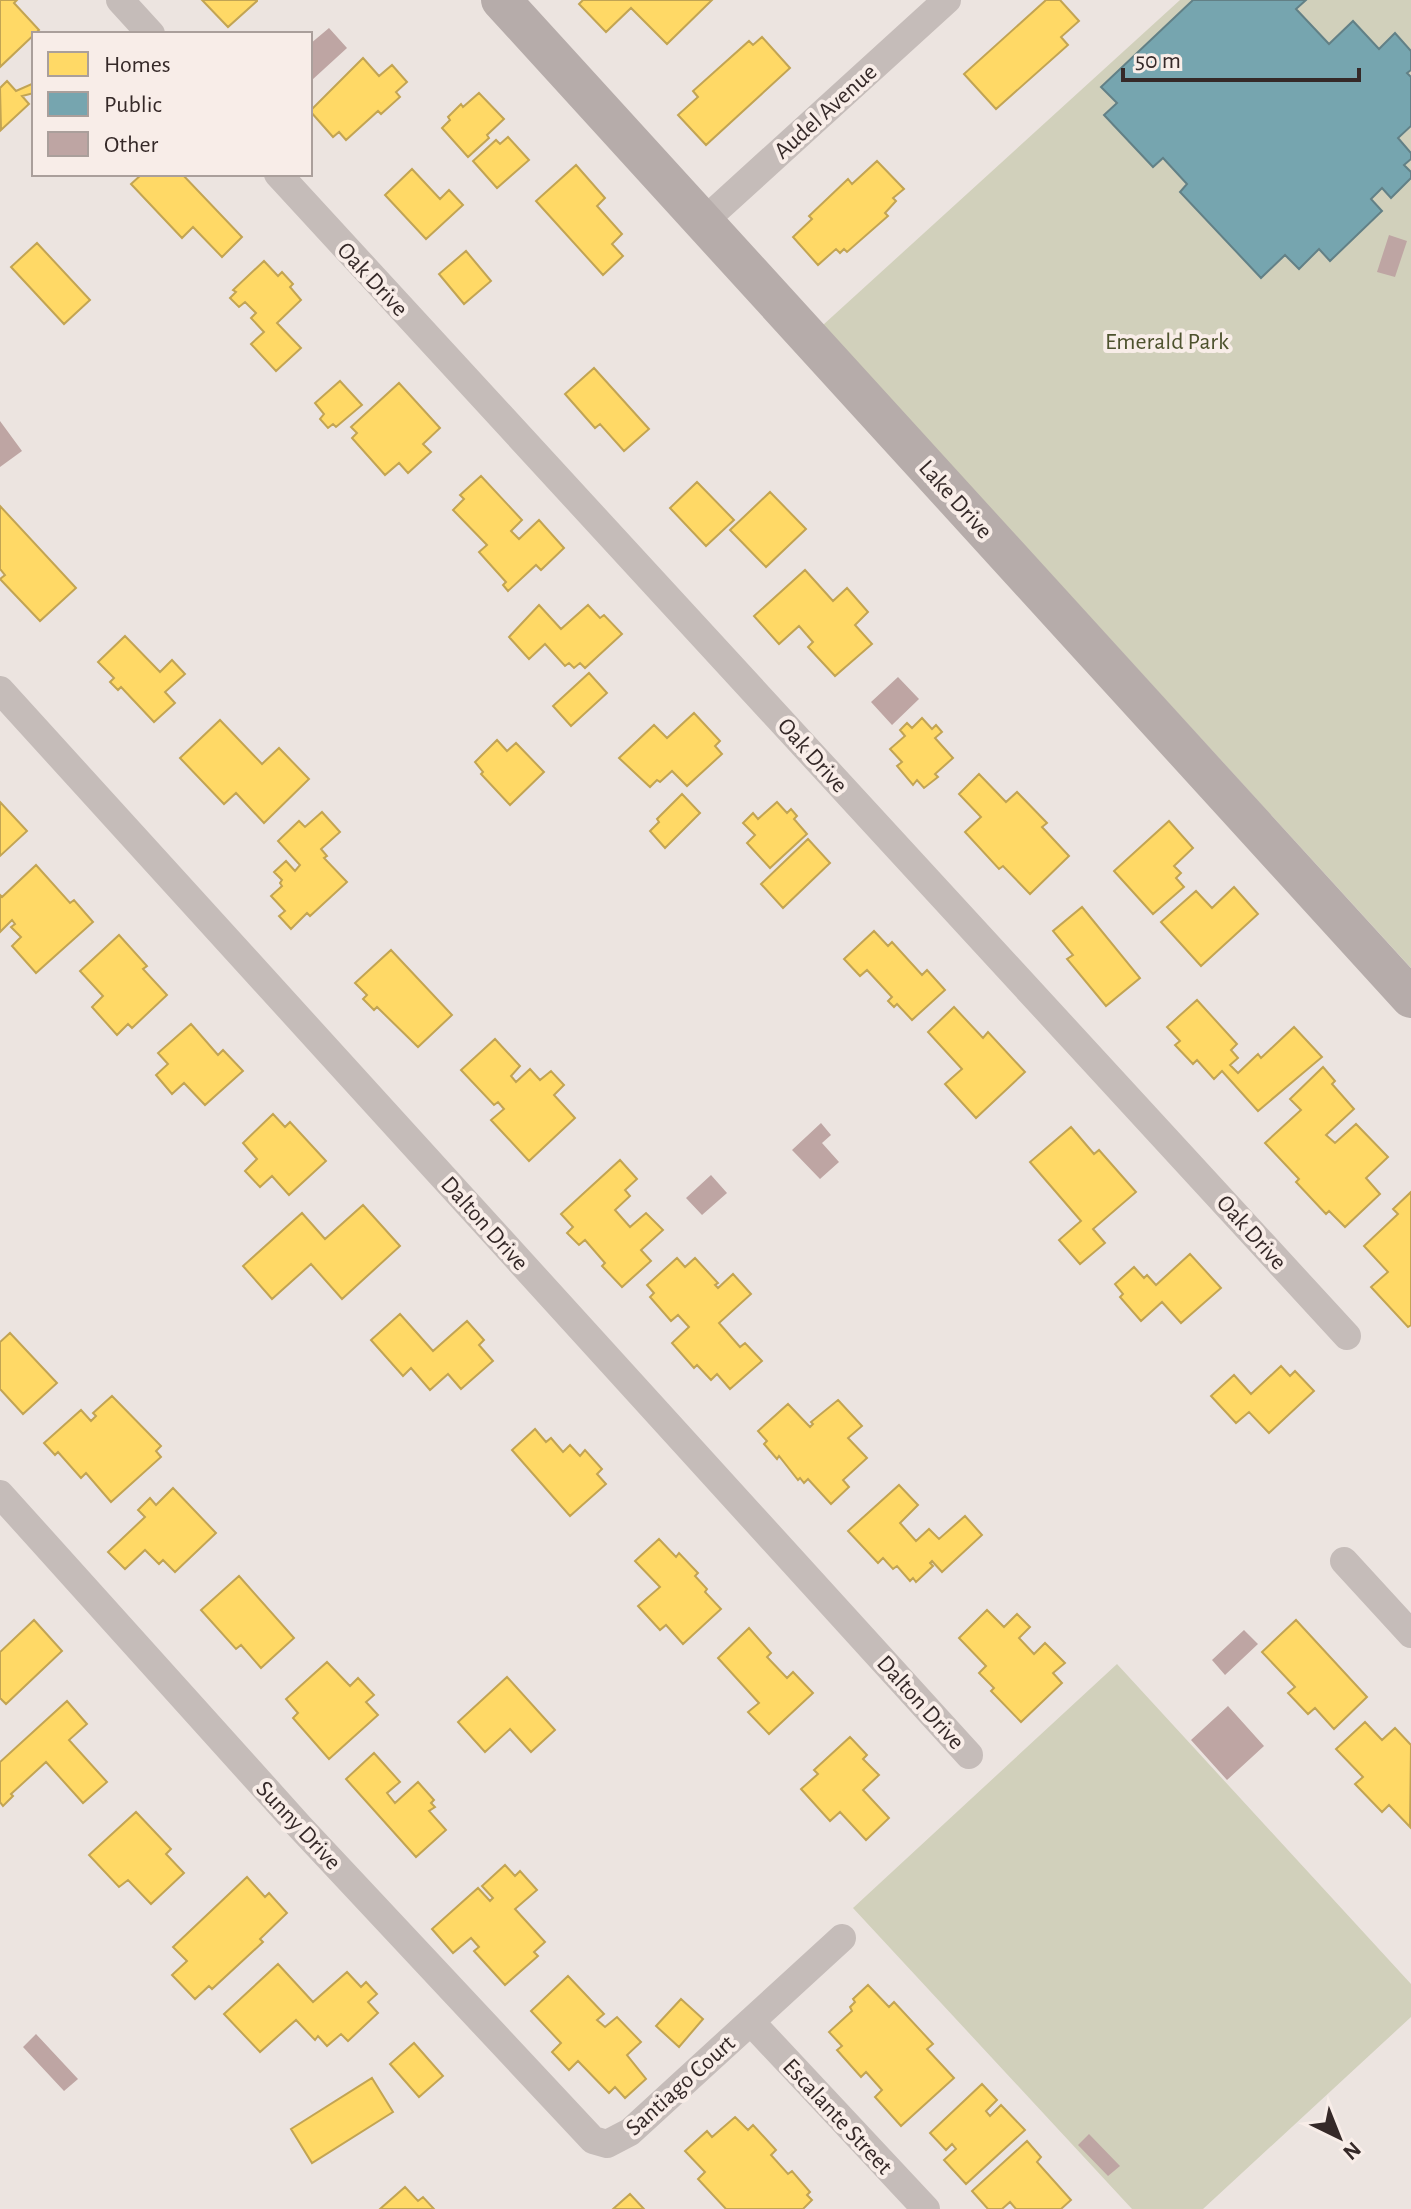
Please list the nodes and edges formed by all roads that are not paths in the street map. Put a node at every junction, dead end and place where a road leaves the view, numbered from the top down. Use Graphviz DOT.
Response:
graph roads {
  1 [pos="120,0"];
  2 [pos="501,0"];
  3 [pos="947,0"];
  4 [pos="149,32"];
  5 [pos="280,176"];
  6 [pos="703,222"];
  7 [pos="0,690"];
  8 [pos="1411,998"];
  9 [pos="1347,1336"];
  10 [pos="0,1494"];
  11 [pos="1344,1561"];
  12 [pos="1411,1634"];
  13 [pos="969,1755"];
  14 [pos="842,1938"];
  15 [pos="751,2022"];
  16 [pos="607,2144"];
  17 [pos="926,2209"];
  1 -- 4 [label="street"];
  2 -- 6 [label="street, Lake Drive"];
  3 -- 6 [label="street, Audel Avenue"];
  5 -- 9 [label="street, Oak Drive"];
  6 -- 8 [label="street, Lake Drive"];
  7 -- 13 [label="street, Dalton Drive"];
  10 -- 16 [label="street, Sunny Drive"];
  11 -- 12 [label="street"];
  14 -- 15 [label="street, Santiago Court"];
  15 -- 16 [label="street, Santiago Court"];
  15 -- 17 [label="street, Escalante Street"];
}
